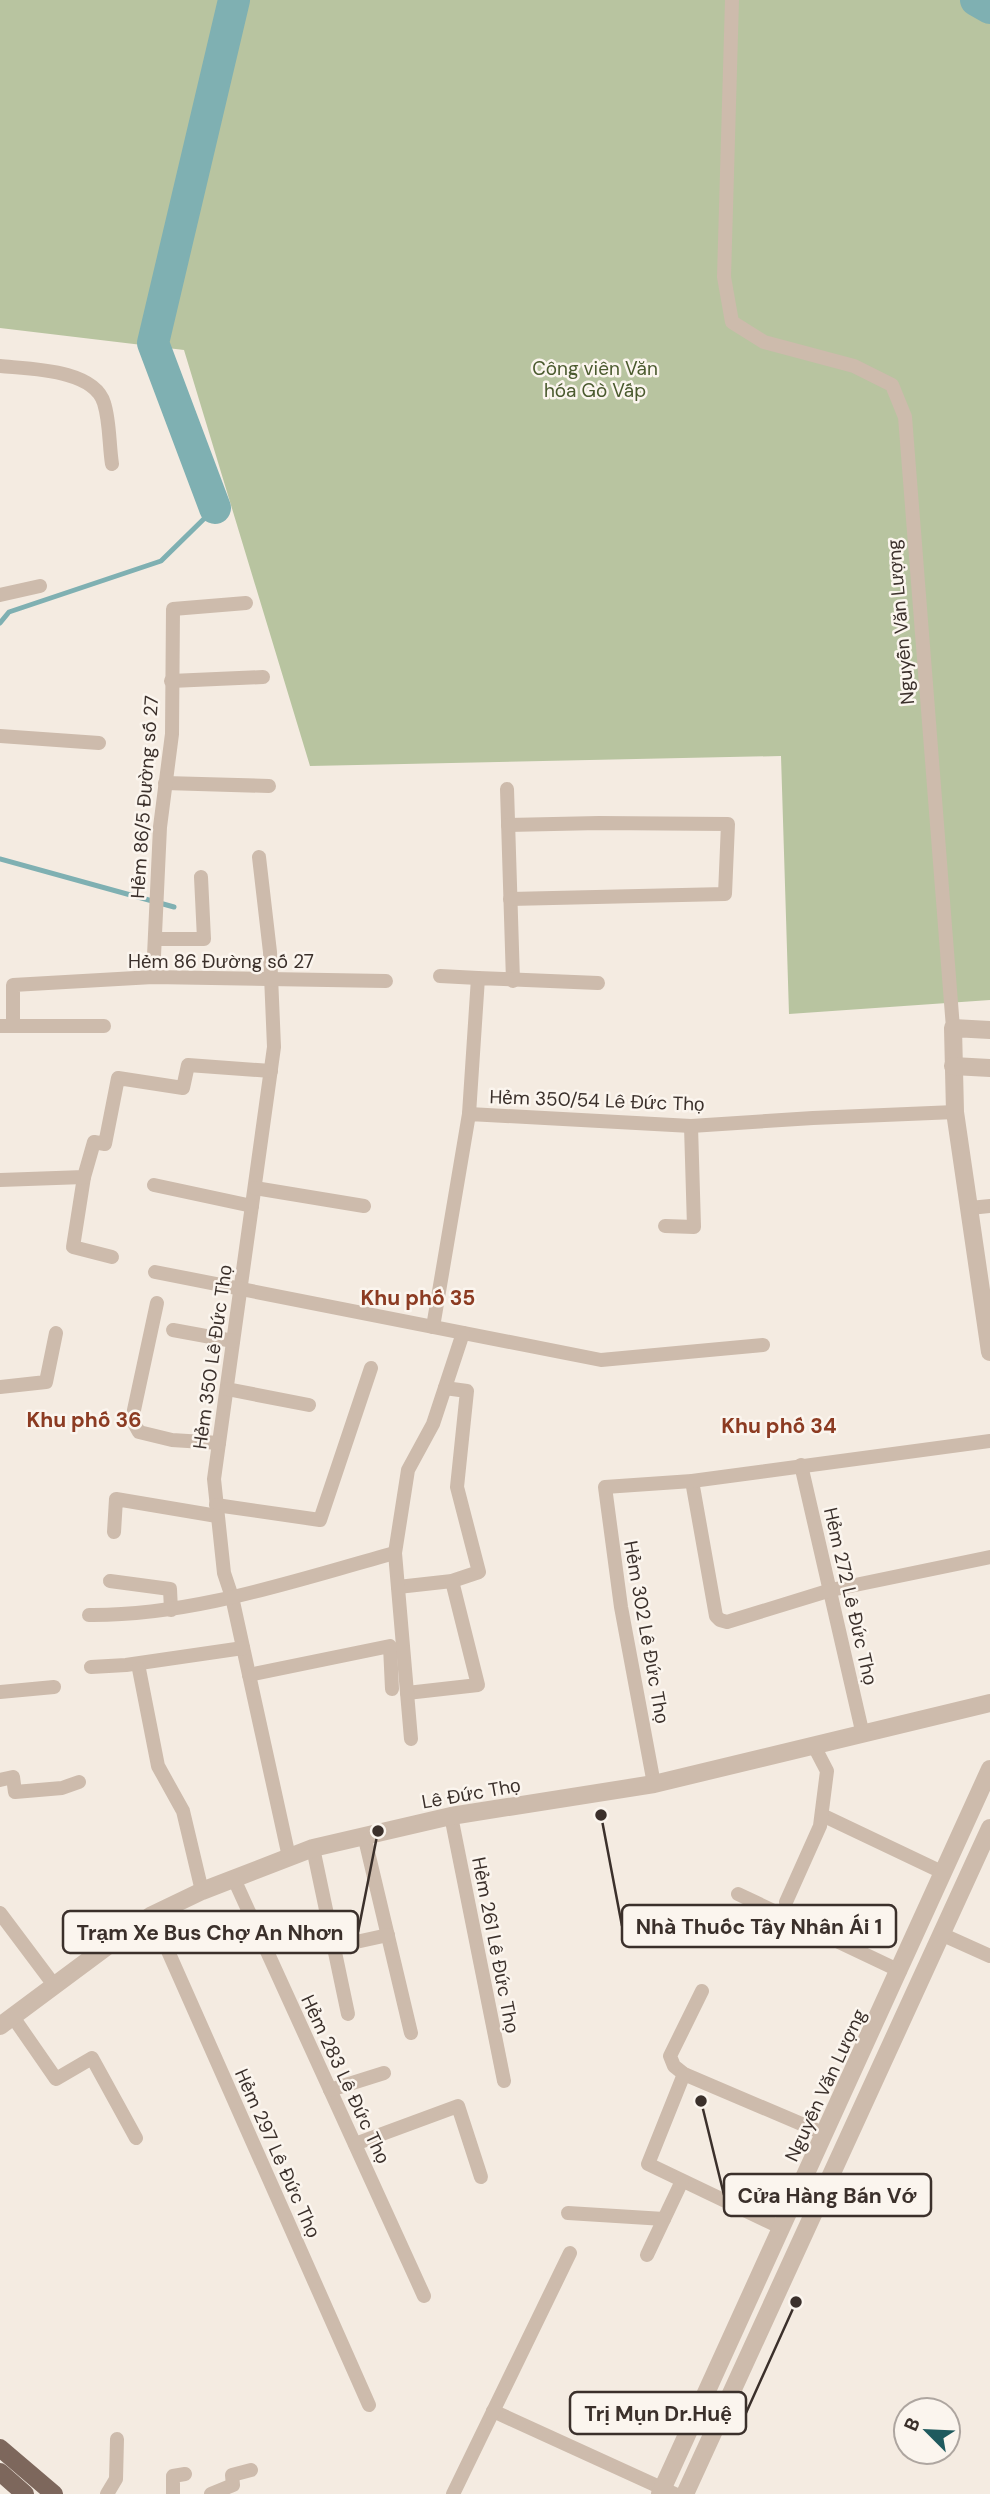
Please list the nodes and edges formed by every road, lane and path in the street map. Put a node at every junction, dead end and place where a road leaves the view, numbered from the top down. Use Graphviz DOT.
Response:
graph roads {
  1 [pos="732,0"];
  2 [pos="0,366"];
  3 [pos="112,464"];
  4 [pos="40,586"];
  5 [pos="0,595"];
  6 [pos="246,603"];
  7 [pos="263,677"];
  8 [pos="171,681"];
  9 [pos="0,736"];
  10 [pos="99,743"];
  11 [pos="165,783"];
  12 [pos="269,786"];
  13 [pos="507,789"];
  14 [pos="508,825"];
  15 [pos="259,857"];
  16 [pos="201,877"];
  17 [pos="510,899"];
  18 [pos="155,939"];
  19 [pos="440,976"];
  20 [pos="153,977"];
  21 [pos="478,978"];
  22 [pos="271,979"];
  23 [pos="386,981"];
  24 [pos="513,981"];
  25 [pos="598,983"];
  26 [pos="7,1026"];
  27 [pos="104,1026"];
  28 [pos="953,1028"];
  29 [pos="990,1030"];
  30 [pos="953,1066"];
  31 [pos="990,1068"];
  32 [pos="271,1071"];
  33 [pos="955,1112"];
  34 [pos="469,1114"];
  35 [pos="691,1126"];
  36 [pos="84,1177"];
  37 [pos="0,1180"];
  38 [pos="154,1185"];
  39 [pos="255,1188"];
  40 [pos="252,1206"];
  41 [pos="364,1206"];
  42 [pos="990,1206"];
  43 [pos="970,1208"];
  44 [pos="665,1226"];
  45 [pos="112,1257"];
  46 [pos="155,1272"];
  47 [pos="240,1290"];
  48 [pos="157,1303"];
  49 [pos="433,1327"];
  50 [pos="173,1330"];
  51 [pos="56,1333"];
  52 [pos="463,1333"];
  53 [pos="233,1341"];
  54 [pos="763,1345"];
  55 [pos="990,1352"];
  56 [pos="371,1368"];
  57 [pos="0,1387"];
  58 [pos="445,1388"];
  59 [pos="227,1389"];
  60 [pos="309,1405"];
  61 [pos="990,1441"];
  62 [pos="219,1443"];
  63 [pos="801,1465"];
  64 [pos="692,1481"];
  65 [pos="216,1510"];
  66 [pos="114,1532"];
  67 [pos="395,1553"];
  68 [pos="990,1557"];
  69 [pos="110,1581"];
  70 [pos="452,1581"];
  71 [pos="398,1587"];
  72 [pos="831,1590"];
  73 [pos="232,1597"];
  74 [pos="171,1610"];
  75 [pos="89,1615"];
  76 [pos="243,1648"];
  77 [pos="91,1667"];
  78 [pos="139,1669"];
  79 [pos="249,1675"];
  80 [pos="54,1687"];
  81 [pos="392,1689"];
  82 [pos="0,1692"];
  83 [pos="407,1693"];
  84 [pos="990,1703"];
  85 [pos="863,1735"];
  86 [pos="411,1739"];
  87 [pos="814,1746"];
  88 [pos="990,1769"];
  89 [pos="0,1780"];
  90 [pos="79,1783"];
  91 [pos="654,1784"];
  92 [pos="822,1815"];
  93 [pos="451,1816"];
  94 [pos="990,1828"];
  95 [pos="364,1835"];
  96 [pos="313,1848"];
  97 [pos="289,1857"];
  98 [pos="984,1858"];
  99 [pos="944,1873"];
  100 [pos="234,1879"];
  101 [pos="202,1891"];
  102 [pos="738,1894"];
  103 [pos="786,1902"];
  104 [pos="0,1913"];
  105 [pos="152,1915"];
  106 [pos="941,1934"];
  107 [pos="387,1935"];
  108 [pos="333,1947"];
  109 [pos="990,1956"];
  110 [pos="900,1971"];
  111 [pos="54,1985"];
  112 [pos="702,1992"];
  113 [pos="348,2014"];
  114 [pos="6,2022"];
  115 [pos="411,2033"];
  116 [pos="384,2073"];
  117 [pos="684,2074"];
  118 [pos="504,2081"];
  119 [pos="330,2090"];
  120 [pos="825,2134"];
  121 [pos="136,2138"];
  122 [pos="355,2144"];
  123 [pos="481,2177"];
  124 [pos="682,2181"];
  125 [pos="568,2213"];
  126 [pos="664,2219"];
  127 [pos="782,2228"];
  128 [pos="570,2253"];
  129 [pos="647,2255"];
  130 [pos="424,2296"];
  131 [pos="369,2405"];
  132 [pos="493,2412"];
  133 [pos="117,2439"];
  134 [pos="0,2448"];
  135 [pos="251,2470"];
  136 [pos="0,2472"];
  137 [pos="185,2474"];
  138 [pos="666,2492"];
  139 [pos="25,2494"];
  140 [pos="54,2494"];
  141 [pos="107,2494"];
  142 [pos="173,2494"];
  143 [pos="211,2494"];
  144 [pos="453,2494"];
  145 [pos="685,2494"];
  1 -- 28 [label="street, Nguyễn Văn Lượng"];
  2 -- 3 [label="street"];
  4 -- 5 [label="street"];
  6 -- 8 [label="street, Hẻm 86/5 Đường số 27"];
  7 -- 8 [label="street"];
  8 -- 11 [label="street, Hẻm 86/5 Đường số 27"];
  9 -- 10 [label="street"];
  11 -- 12 [label="street"];
  11 -- 18 [label="street, Hẻm 86/5 Đường số 27"];
  13 -- 14 [label="street"];
  14 -- 17 [label="street"];
  14 -- 17 [label="street"];
  15 -- 22 [label="street, Hẻm 350 Lê Đức Thọ"];
  16 -- 18 [label="street"];
  17 -- 24 [label="street"];
  18 -- 20 [label="street, Hẻm 86/5 Đường số 27"];
  19 -- 21 [label="street"];
  20 -- 22 [label="street, Hẻm 86 Đường số 27"];
  20 -- 26 [label="street, Hẻm 86 Đường số 27"];
  21 -- 24 [label="street"];
  21 -- 34 [label="street"];
  22 -- 23 [label="street, Hẻm 86 Đường số 27"];
  22 -- 32 [label="street, Hẻm 350 Lê Đức Thọ"];
  24 -- 25 [label="street"];
  26 -- 27 [label="street"];
  28 -- 29 [label="street"];
  28 -- 30 [label="street, Nguyễn Văn Lượng"];
  30 -- 31 [label="street"];
  30 -- 33 [label="street, Nguyễn Văn Lượng"];
  32 -- 36 [label="street"];
  32 -- 39 [label="street, Hẻm 350 Lê Đức Thọ"];
  33 -- 35 [label="street, Hẻm 350/54 Lê Đức Thọ"];
  33 -- 43 [label="street, Nguyễn Văn Lượng"];
  34 -- 35 [label="street, Hẻm 350/54 Lê Đức Thọ"];
  34 -- 49 [label="street, Hẻm 350/54 Lê Đức Thọ"];
  35 -- 44 [label="street"];
  36 -- 37 [label="street"];
  36 -- 45 [label="street"];
  38 -- 40 [label="street"];
  39 -- 40 [label="street, Hẻm 350 Lê Đức Thọ"];
  39 -- 41 [label="street"];
  40 -- 47 [label="street, Hẻm 350 Lê Đức Thọ"];
  42 -- 43 [label="street"];
  43 -- 55 [label="street, Nguyễn Văn Lượng"];
  46 -- 47 [label="street"];
  47 -- 49 [label="street"];
  47 -- 53 [label="street, Hẻm 350 Lê Đức Thọ"];
  48 -- 62 [label="street"];
  49 -- 52 [label="street"];
  50 -- 53 [label="street"];
  51 -- 57 [label="street"];
  52 -- 54 [label="street"];
  52 -- 58 [label="street"];
  53 -- 59 [label="street, Hẻm 350 Lê Đức Thọ"];
  56 -- 65 [label="street"];
  58 -- 67 [label="street"];
  58 -- 70 [label="street"];
  59 -- 60 [label="street"];
  59 -- 62 [label="street, Hẻm 350 Lê Đức Thọ"];
  61 -- 63 [label="street"];
  62 -- 65 [label="street, Hẻm 350 Lê Đức Thọ"];
  63 -- 64 [label="street"];
  63 -- 72 [label="street, Hẻm 272 Lê Đức Thọ"];
  64 -- 72 [label="street"];
  64 -- 91 [label="street, Hẻm 302 Lê Đức Thọ"];
  65 -- 66 [label="street"];
  65 -- 73 [label="street, Hẻm 350 Lê Đức Thọ"];
  67 -- 71 [label="street"];
  67 -- 73 [label="street"];
  68 -- 72 [label="street"];
  69 -- 74 [label="street"];
  70 -- 71 [label="street"];
  70 -- 83 [label="street"];
  71 -- 83 [label="street"];
  72 -- 85 [label="street, Hẻm 272 Lê Đức Thọ"];
  73 -- 74 [label="street"];
  73 -- 76 [label="street, Hẻm 350 Lê Đức Thọ"];
  74 -- 75 [label="street"];
  76 -- 77 [label="street"];
  76 -- 79 [label="street, Hẻm 350 Lê Đức Thọ"];
  78 -- 101 [label="street"];
  79 -- 81 [label="street"];
  79 -- 97 [label="street, Hẻm 350 Lê Đức Thọ"];
  80 -- 82 [label="street"];
  83 -- 86 [label="street"];
  84 -- 85 [label="street, Lê Đức Thọ"];
  85 -- 87 [label="street, Lê Đức Thọ"];
  87 -- 91 [label="street, Lê Đức Thọ"];
  87 -- 92 [label="street"];
  88 -- 99 [label="street, Nguyễn Văn Lượng"];
  89 -- 90 [label="street"];
  91 -- 93 [label="street, Lê Đức Thọ"];
  92 -- 99 [label="street"];
  92 -- 103 [label="street"];
  93 -- 95 [label="street, Lê Đức Thọ"];
  93 -- 118 [label="street, Hẻm 261 Lê Đức Thọ"];
  94 -- 98 [label="street"];
  95 -- 96 [label="street, Lê Đức Thọ"];
  95 -- 107 [label="street"];
  96 -- 97 [label="street, Lê Đức Thọ"];
  96 -- 108 [label="street"];
  97 -- 100 [label="street, Lê Đức Thọ"];
  98 -- 106 [label="street"];
  99 -- 110 [label="street, Nguyễn Văn Lượng"];
  100 -- 101 [label="street, Lê Đức Thọ"];
  100 -- 119 [label="street, Hẻm 283 Lê Đức Thọ"];
  101 -- 105 [label="street, Lê Đức Thọ"];
  102 -- 110 [label="street"];
  104 -- 111 [label="street"];
  105 -- 111 [label="street, Lê Đức Thọ"];
  105 -- 131 [label="street, Hẻm 297 Lê Đức Thọ"];
  106 -- 109 [label="street"];
  106 -- 145 [label="street"];
  107 -- 108 [label="street"];
  107 -- 115 [label="street"];
  108 -- 113 [label="street"];
  110 -- 120 [label="street, Nguyễn Văn Lượng"];
  111 -- 114 [label="street, Lê Đức Thọ"];
  112 -- 117 [label="street"];
  114 -- 121 [label="street"];
  116 -- 119 [label="street"];
  117 -- 120 [label="street"];
  117 -- 124 [label="street"];
  119 -- 122 [label="street, Hẻm 283 Lê Đức Thọ"];
  120 -- 127 [label="street, Nguyễn Văn Lượng"];
  122 -- 123 [label="street"];
  122 -- 130 [label="street, Hẻm 283 Lê Đức Thọ"];
  124 -- 126 [label="street"];
  124 -- 127 [label="street"];
  125 -- 126 [label="street"];
  126 -- 129 [label="street"];
  127 -- 138 [label="street, Nguyễn Văn Lượng"];
  128 -- 132 [label="street"];
  132 -- 138 [label="street"];
  132 -- 144 [label="street"];
  133 -- 141 [label="street"];
  134 -- 140 [label="main road"];
  135 -- 143 [label="street"];
  136 -- 139 [label="main road"];
  137 -- 142 [label="street"];
}
